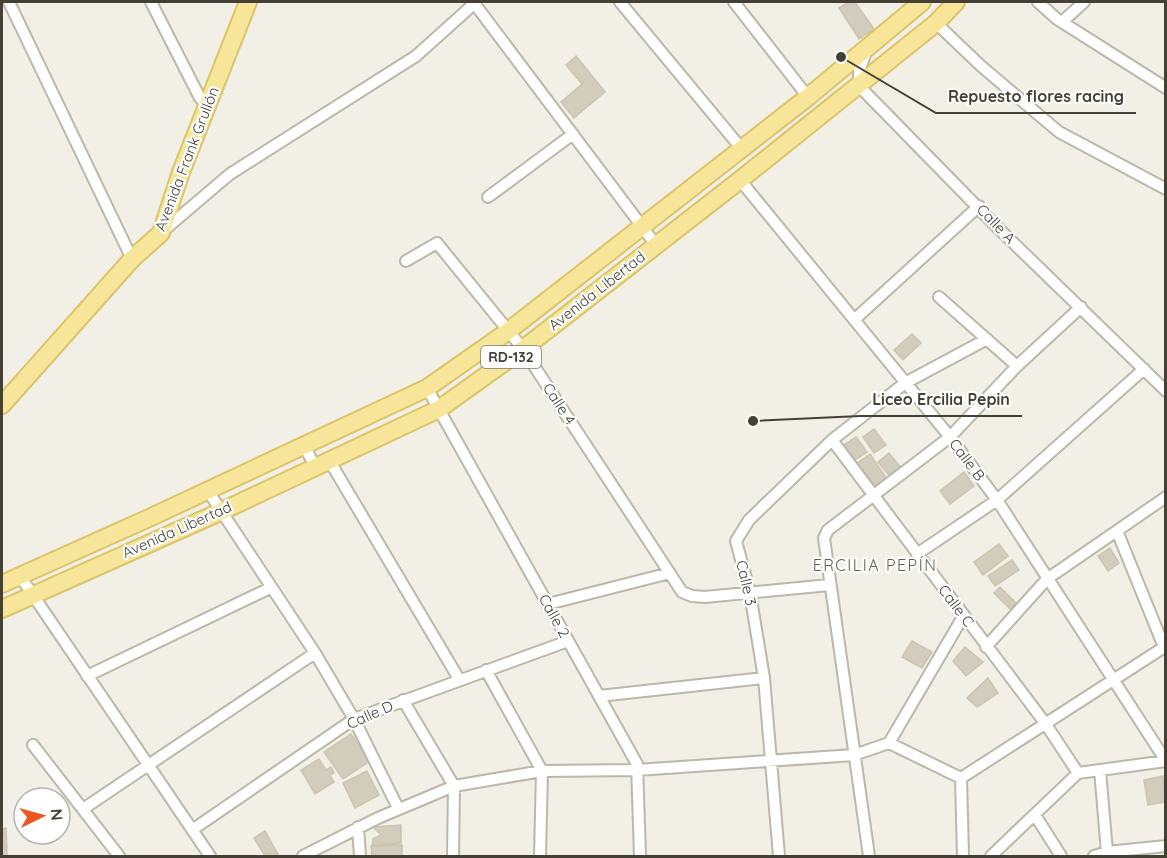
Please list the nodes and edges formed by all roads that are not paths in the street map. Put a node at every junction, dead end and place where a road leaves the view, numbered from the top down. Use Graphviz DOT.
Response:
graph roads {
  1 [pos="151,2"];
  2 [pos="248,2"];
  3 [pos="475,2"];
  4 [pos="620,2"];
  5 [pos="734,2"];
  6 [pos="921,2"];
  7 [pos="956,2"];
  8 [pos="1038,2"];
  9 [pos="1084,2"];
  10 [pos="8,3"];
  11 [pos="1062,22"];
  12 [pos="936,23"];
  13 [pos="870,45"];
  14 [pos="859,86"];
  15 [pos="1166,88"];
  16 [pos="808,96"];
  17 [pos="208,105"];
  18 [pos="573,134"];
  19 [pos="741,148"];
  20 [pos="740,180"];
  21 [pos="1166,189"];
  22 [pos="488,198"];
  23 [pos="979,206"];
  24 [pos="642,225"];
  25 [pos="161,233"];
  26 [pos="656,245"];
  27 [pos="132,259"];
  28 [pos="406,261"];
  29 [pos="939,297"];
  30 [pos="1081,307"];
  31 [pos="855,319"];
  32 [pos="507,332"];
  33 [pos="987,339"];
  34 [pos="523,349"];
  35 [pos="1017,366"];
  36 [pos="1143,369"];
  37 [pos="904,383"];
  38 [pos="427,387"];
  39 [pos="1166,391"];
  40 [pos="2,405"];
  41 [pos="439,410"];
  42 [pos="950,437"];
  43 [pos="832,440"];
  44 [pos="304,445"];
  45 [pos="322,464"];
  46 [pos="208,491"];
  47 [pos="875,497"];
  48 [pos="1166,497"];
  49 [pos="997,500"];
  50 [pos="220,512"];
  51 [pos="1117,531"];
  52 [pos="917,554"];
  53 [pos="670,573"];
  54 [pos="20,576"];
  55 [pos="1047,579"];
  56 [pos="2,584"];
  57 [pos="829,585"];
  58 [pos="270,588"];
  59 [pos="750,593"];
  60 [pos="31,595"];
  61 [pos="548,604"];
  62 [pos="2,609"];
  63 [pos="964,615"];
  64 [pos="568,641"];
  65 [pos="986,647"];
  66 [pos="1165,647"];
  67 [pos="315,653"];
  68 [pos="486,670"];
  69 [pos="87,676"];
  70 [pos="764,678"];
  71 [pos="459,679"];
  72 [pos="1114,680"];
  73 [pos="599,696"];
  74 [pos="403,700"];
  75 [pos="354,719"];
  76 [pos="1045,723"];
  77 [pos="889,743"];
  78 [pos="33,745"];
  79 [pos="855,755"];
  80 [pos="1166,761"];
  81 [pos="771,762"];
  82 [pos="150,765"];
  83 [pos="637,770"];
  84 [pos="1100,770"];
  85 [pos="542,771"];
  86 [pos="1078,773"];
  87 [pos="961,777"];
  88 [pos="454,786"];
  89 [pos="398,808"];
  90 [pos="83,809"];
  91 [pos="1035,815"];
  92 [pos="358,827"];
  93 [pos="192,830"];
  94 [pos="1166,846"];
  95 [pos="1107,852"];
  96 [pos="119,856"];
  97 [pos="210,856"];
  98 [pos="303,856"];
  99 [pos="360,856"];
  100 [pos="453,856"];
  101 [pos="540,856"];
  102 [pos="640,856"];
  103 [pos="779,856"];
  104 [pos="869,856"];
  105 [pos="963,856"];
  106 [pos="991,856"];
  107 [pos="1061,856"];
  108 [pos="1094,856"];
  1 -- 17 [label="street"];
  2 -- 17 [label="main road, Avenida Frank Grullón"];
  3 -- 18 [label="street"];
  3 -- 25 [label="street"];
  4 -- 19 [label="street"];
  5 -- 16 [label="street"];
  6 -- 13 [label="main road, Avenida Libertad / RD-132"];
  7 -- 12 [label="main road, Avenida Libertad / RD-132"];
  8 -- 11 [label="street"];
  9 -- 11 [label="street"];
  10 -- 27 [label="street"];
  11 -- 15 [label="street"];
  12 -- 14 [label="main road, Avenida Libertad / RD-132"];
  12 -- 21 [label="street"];
  13 -- 14 [label="street"];
  13 -- 16 [label="main road, Avenida Libertad / RD-132"];
  14 -- 20 [label="main road, Avenida Libertad / RD-132"];
  14 -- 23 [label="street, Calle A"];
  16 -- 19 [label="main road, Avenida Libertad / RD-132"];
  17 -- 25 [label="main road, Avenida Frank Grullón"];
  18 -- 22 [label="street"];
  18 -- 24 [label="street"];
  19 -- 24 [label="main road, Avenida Libertad / RD-132"];
  20 -- 26 [label="main road, Avenida Libertad / RD-132"];
  20 -- 31 [label="street, Calle B"];
  23 -- 30 [label="street, Calle A"];
  23 -- 31 [label="street"];
  24 -- 26 [label="street"];
  24 -- 32 [label="main road, Avenida Libertad / RD-132"];
  25 -- 27 [label="main road, Avenida Frank Grullón"];
  26 -- 34 [label="main road, Avenida Libertad / RD-132"];
  27 -- 40 [label="main road, Avenida Frank Grullón"];
  28 -- 32 [label="street, Calle 4"];
  29 -- 33 [label="street"];
  30 -- 35 [label="street"];
  30 -- 36 [label="street, Calle A"];
  31 -- 37 [label="street, Calle B"];
  32 -- 34 [label="street, Calle 4"];
  32 -- 38 [label="main road, Avenida Libertad / RD-132"];
  33 -- 35 [label="street"];
  33 -- 37 [label="street, Calle 3"];
  34 -- 41 [label="main road, Avenida Libertad / RD-132"];
  34 -- 53 [label="street, Calle 4"];
  35 -- 42 [label="street"];
  36 -- 39 [label="street, Calle A"];
  36 -- 49 [label="street"];
  37 -- 42 [label="street, Calle B"];
  37 -- 43 [label="street, Calle 3"];
  38 -- 41 [label="street, Calle 2"];
  38 -- 44 [label="main road, Avenida Libertad / RD-132"];
  41 -- 45 [label="main road, Avenida Libertad / RD-132"];
  41 -- 61 [label="street, Calle 2"];
  42 -- 47 [label="street"];
  42 -- 49 [label="street, Calle B"];
  43 -- 47 [label="street, Calle C"];
  43 -- 59 [label="street, Calle 3"];
  44 -- 45 [label="street"];
  44 -- 46 [label="main road, Avenida Libertad / RD-132"];
  45 -- 50 [label="main road, Avenida Libertad / RD-132"];
  45 -- 71 [label="street"];
  46 -- 50 [label="street"];
  46 -- 54 [label="main road, Avenida Libertad / RD-132"];
  47 -- 52 [label="street, Calle C"];
  47 -- 57 [label="street"];
  48 -- 51 [label="street"];
  49 -- 52 [label="street"];
  49 -- 55 [label="street, Calle B"];
  50 -- 58 [label="street"];
  50 -- 60 [label="main road, Avenida Libertad / RD-132"];
  51 -- 55 [label="street"];
  51 -- 66 [label="street"];
  52 -- 63 [label="street, Calle C"];
  53 -- 59 [label="street"];
  53 -- 61 [label="street"];
  54 -- 56 [label="main road, Avenida Libertad / RD-132"];
  54 -- 60 [label="street"];
  55 -- 65 [label="street"];
  55 -- 72 [label="street, Calle B"];
  57 -- 59 [label="street"];
  57 -- 79 [label="street"];
  58 -- 67 [label="street"];
  58 -- 69 [label="street"];
  59 -- 70 [label="street, Calle 3"];
  60 -- 62 [label="main road, Avenida Libertad / RD-132"];
  60 -- 69 [label="street"];
  61 -- 64 [label="street, Calle 2"];
  63 -- 65 [label="street, Calle C"];
  63 -- 77 [label="street"];
  64 -- 68 [label="street, Calle D"];
  64 -- 73 [label="street, Calle 2"];
  65 -- 76 [label="street, Calle C"];
  66 -- 72 [label="street"];
  67 -- 75 [label="street"];
  67 -- 82 [label="street"];
  68 -- 71 [label="street, Calle D"];
  68 -- 85 [label="street"];
  69 -- 82 [label="street"];
  70 -- 73 [label="street"];
  70 -- 81 [label="street, Calle 3"];
  71 -- 74 [label="street, Calle D"];
  72 -- 76 [label="street"];
  72 -- 80 [label="street, Calle B"];
  73 -- 83 [label="street, Calle 2"];
  74 -- 75 [label="street, Calle D"];
  74 -- 88 [label="street"];
  75 -- 89 [label="street"];
  75 -- 93 [label="street, Calle D"];
  76 -- 86 [label="street, Calle C"];
  76 -- 87 [label="street"];
  77 -- 79 [label="street"];
  77 -- 87 [label="street"];
  78 -- 90 [label="street"];
  79 -- 81 [label="street"];
  79 -- 104 [label="street"];
  80 -- 84 [label="street"];
  81 -- 83 [label="street"];
  81 -- 103 [label="street, Calle 3"];
  82 -- 90 [label="street"];
  82 -- 93 [label="street"];
  83 -- 85 [label="street"];
  83 -- 102 [label="street, Calle 2"];
  84 -- 86 [label="street"];
  84 -- 95 [label="street"];
  85 -- 88 [label="street"];
  85 -- 101 [label="street"];
  86 -- 91 [label="street"];
  87 -- 105 [label="street"];
  88 -- 89 [label="street"];
  88 -- 100 [label="street"];
  89 -- 92 [label="street"];
  90 -- 96 [label="street"];
  91 -- 106 [label="street"];
  91 -- 107 [label="street"];
  92 -- 98 [label="street"];
  92 -- 99 [label="street"];
  93 -- 97 [label="street"];
  94 -- 95 [label="street"];
  95 -- 108 [label="street"];
}
